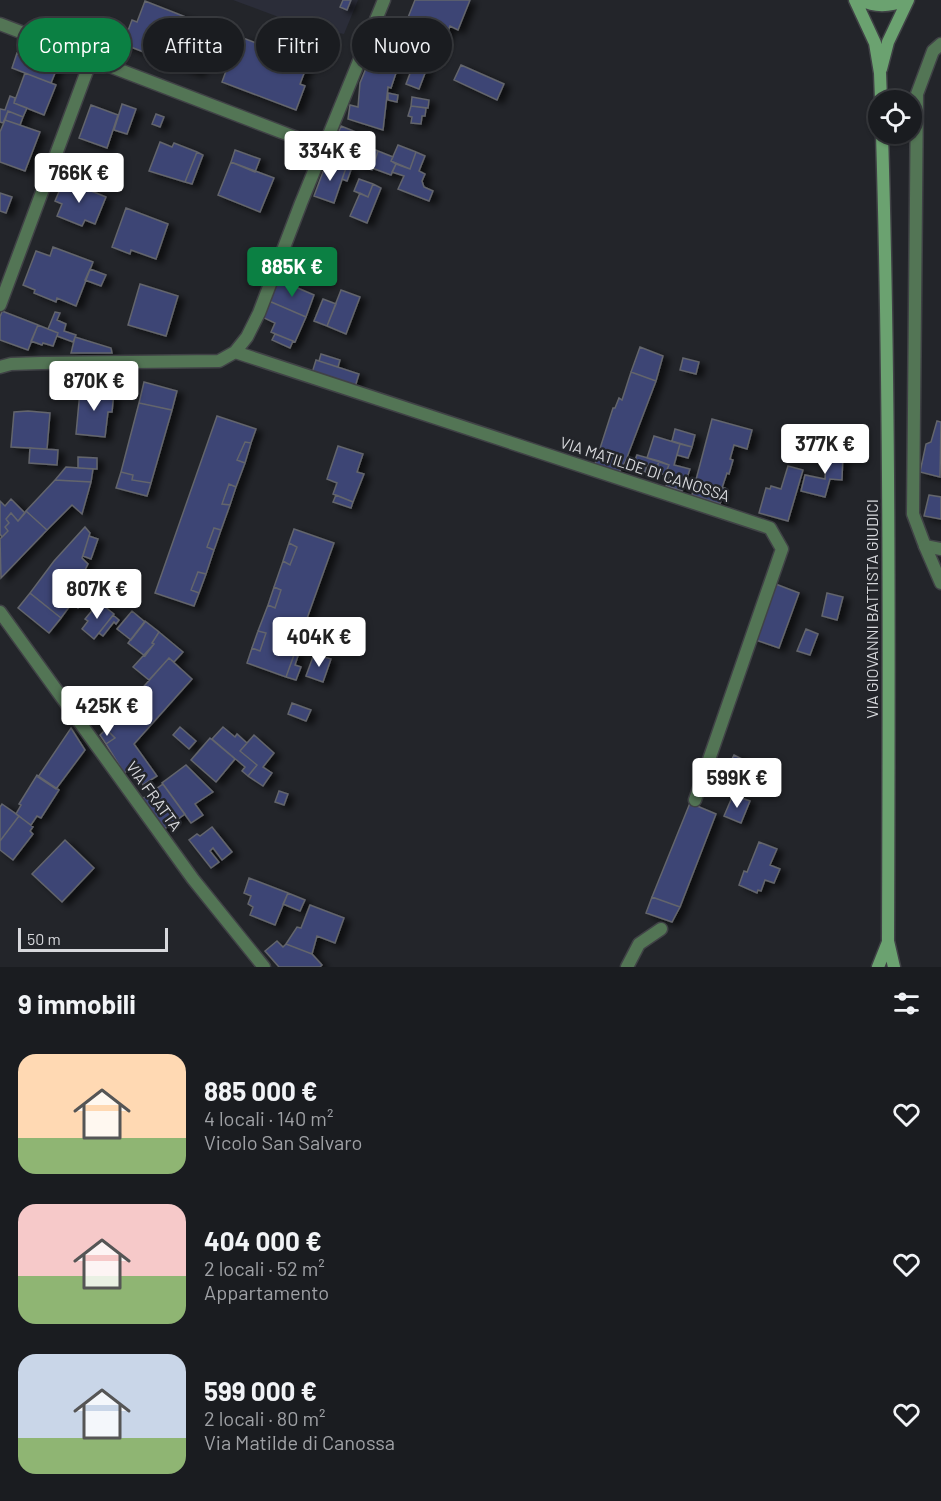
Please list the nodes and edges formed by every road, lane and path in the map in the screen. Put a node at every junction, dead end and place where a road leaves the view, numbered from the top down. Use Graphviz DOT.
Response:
graph roads {
  1 [pos="384,0"];
  2 [pos="855,0"];
  3 [pos="862,0"];
  4 [pos="907,0"];
  5 [pos="0,24"];
  6 [pos="18,31"];
  7 [pos="941,44"];
  8 [pos="87,72"];
  9 [pos="123,72"];
  10 [pos="880,73"];
  11 [pos="881,90"];
  12 [pos="882,144"];
  13 [pos="323,148"];
  14 [pos="0,305"];
  15 [pos="235,352"];
  16 [pos="0,367"];
  17 [pos="925,546"];
  18 [pos="941,549"];
  19 [pos="941,583"];
  20 [pos="0,612"];
  21 [pos="695,800"];
  22 [pos="661,929"];
  23 [pos="888,941"];
  24 [pos="264,967"];
  25 [pos="627,967"];
  26 [pos="878,967"];
  27 [pos="894,967"];
  1 -- 13 [label="street"];
  2 -- 10 [label="main road"];
  3 -- 4 [label="main road"];
  4 -- 10 [label="main road"];
  5 -- 6 [label="street"];
  7 -- 17 [label="street"];
  8 -- 14 [label="street"];
  9 -- 13 [label="street"];
  10 -- 11 [label="main road"];
  12 -- 23 [label="main road, VIA GIOVANNI BATTISTA GIUDICI"];
  13 -- 15 [label="street"];
  15 -- 16 [label="street"];
  15 -- 21 [label="street, VIA MATILDE DI CANOSSA"];
  17 -- 18 [label="street"];
  17 -- 19 [label="street"];
  20 -- 24 [label="street, VIA FRATTA"];
  22 -- 25 [label="street"];
  23 -- 26 [label="main road, VIA GIOVANNI BATTISTA GIUDICI"];
  23 -- 27 [label="main road, VIA GIOVANNI BATTISTA GIUDICI"];
}
